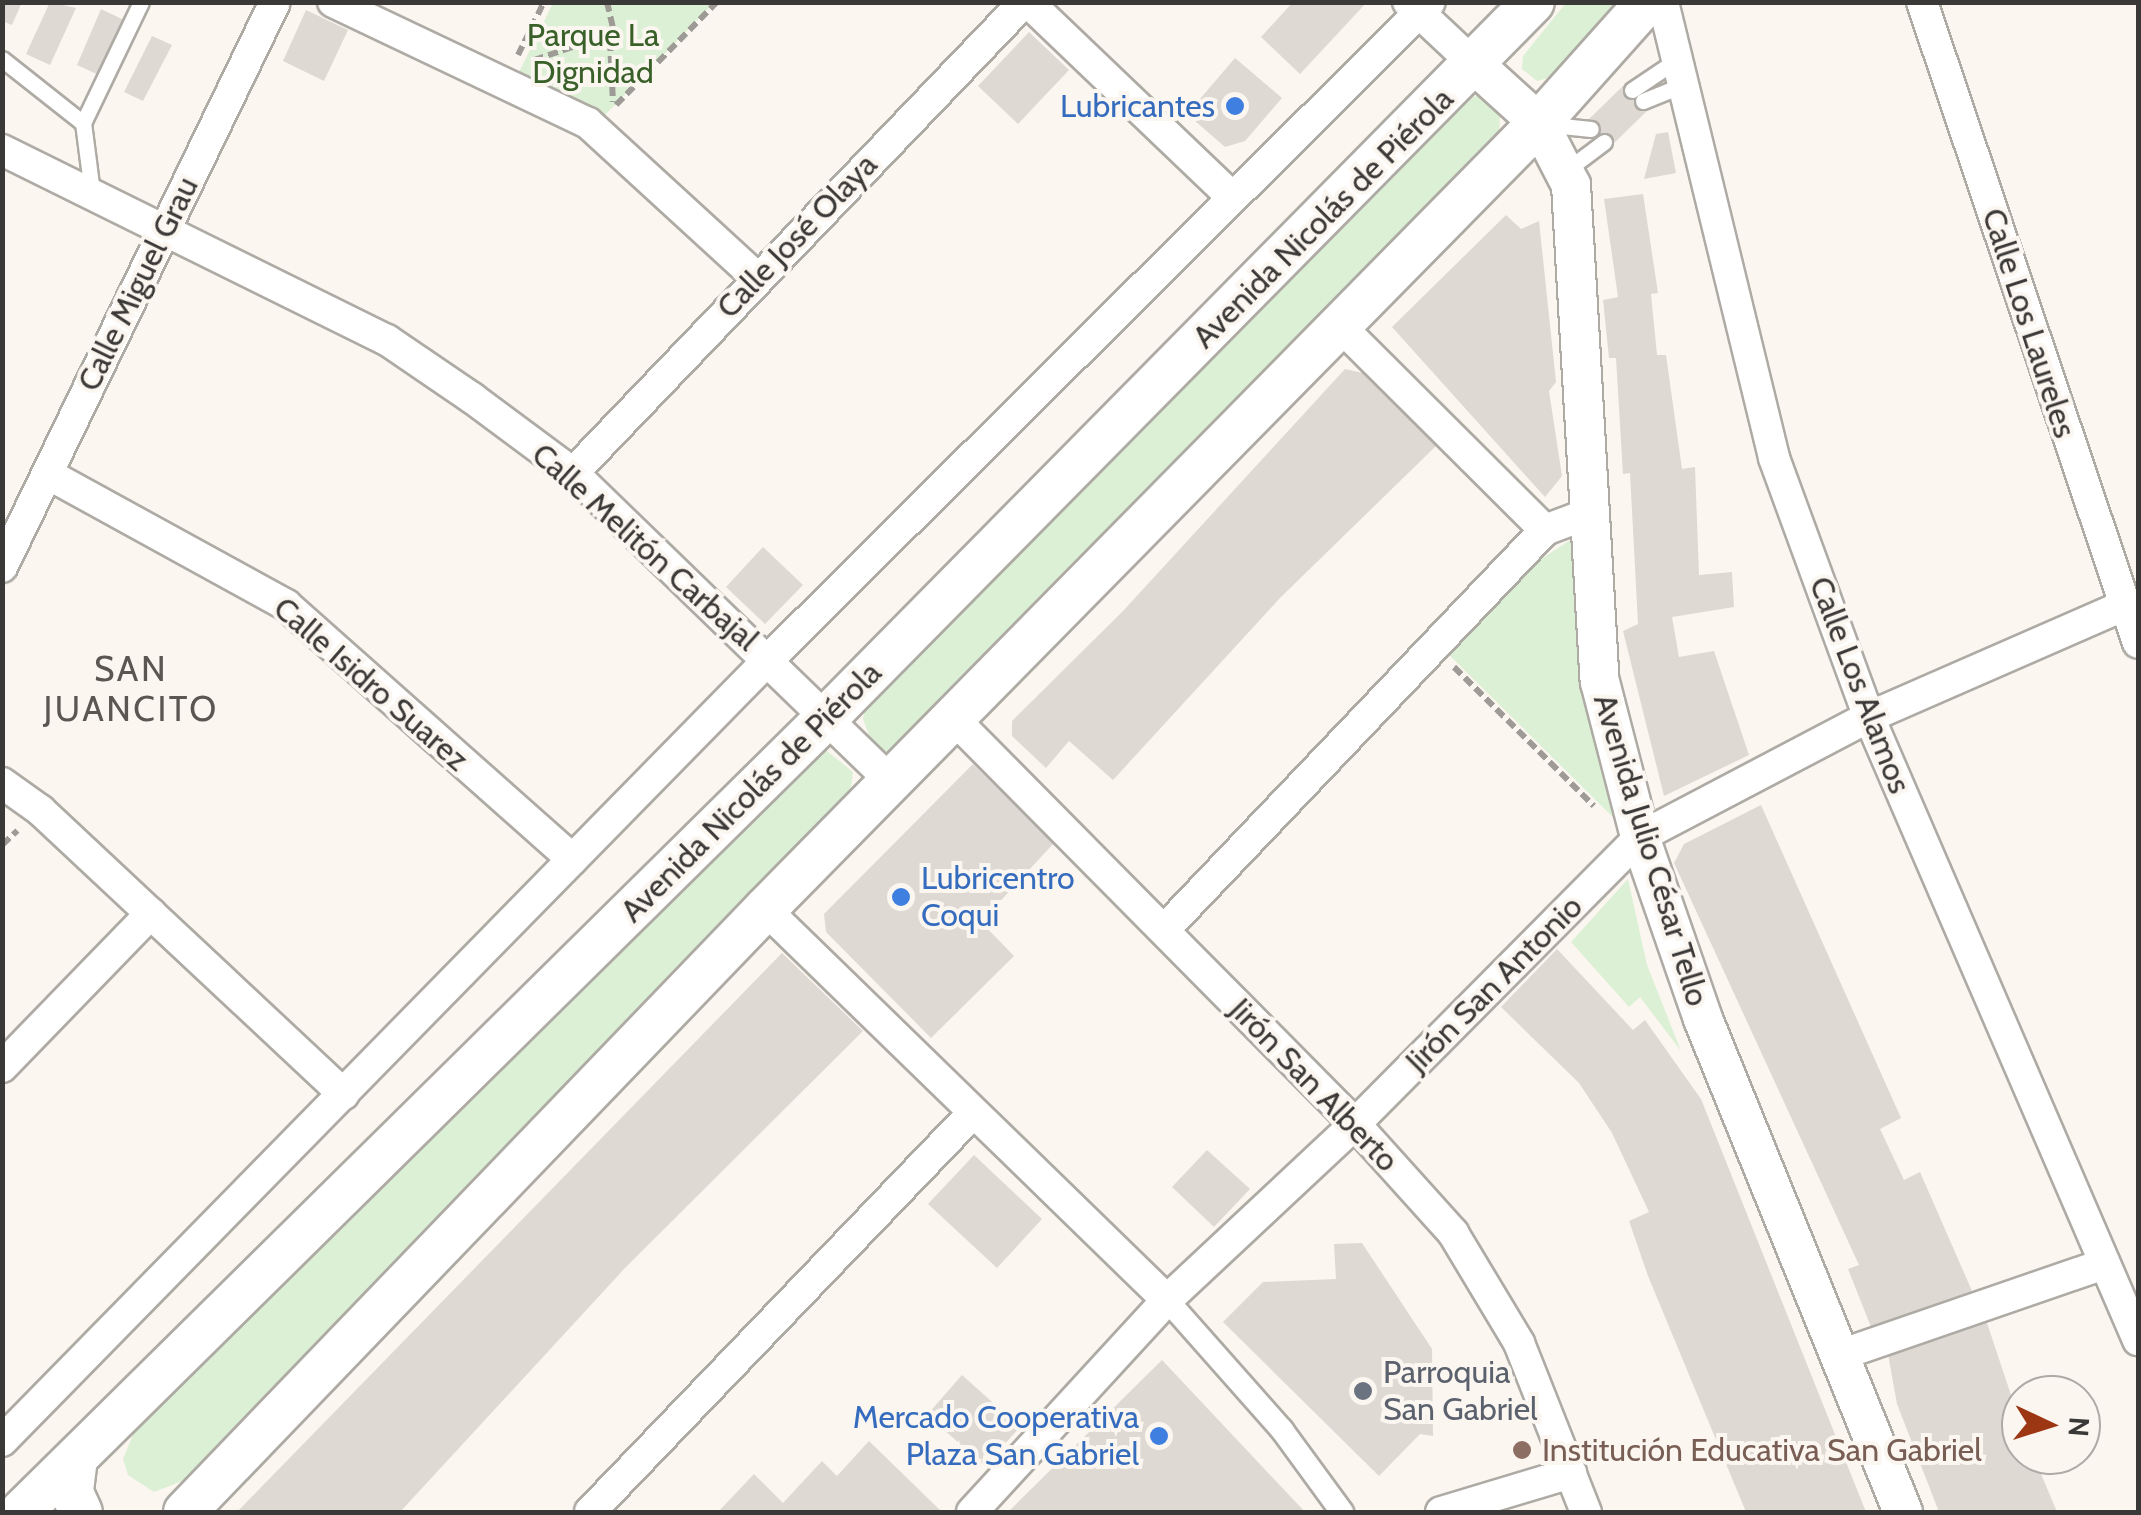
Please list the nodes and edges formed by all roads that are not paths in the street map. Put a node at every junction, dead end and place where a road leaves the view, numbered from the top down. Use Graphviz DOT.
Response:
graph roads {
  1 [pos="141,2"];
  2 [pos="275,2"];
  3 [pos="333,2"];
  4 [pos="1026,2"];
  5 [pos="1533,2"];
  6 [pos="1647,2"];
  7 [pos="1663,2"];
  8 [pos="1922,2"];
  9 [pos="1419,6"];
  10 [pos="2,59"];
  11 [pos="1475,66"];
  12 [pos="1678,74"];
  13 [pos="83,123"];
  14 [pos="1539,123"];
  15 [pos="1591,128"];
  16 [pos="1604,142"];
  17 [pos="2,150"];
  18 [pos="1564,172"];
  19 [pos="92,192"];
  20 [pos="1230,195"];
  21 [pos="163,228"];
  22 [pos="756,278"];
  23 [pos="1339,325"];
  24 [pos="573,473"];
  25 [pos="48,474"];
  26 [pos="1590,513"];
  27 [pos="1545,530"];
  28 [pos="2,567"];
  29 [pos="2123,606"];
  30 [pos="2138,643"];
  31 [pos="768,660"];
  32 [pos="1869,716"];
  33 [pos="826,718"];
  34 [pos="954,719"];
  35 [pos="892,782"];
  36 [pos="2,783"];
  37 [pos="1636,841"];
  38 [pos="572,859"];
  39 [pos="765,909"];
  40 [pos="151,913"];
  41 [pos="1165,929"];
  42 [pos="2,1066"];
  43 [pos="344,1094"];
  44 [pos="972,1114"];
  45 [pos="1355,1124"];
  46 [pos="2106,1264"];
  47 [pos="1167,1300"];
  48 [pos="2138,1340"];
  49 [pos="1840,1355"];
  50 [pos="2,1441"];
  51 [pos="76,1458"];
  52 [pos="1571,1473"];
  53 [pos="21,1512"];
  54 [pos="81,1512"];
  55 [pos="186,1512"];
  56 [pos="590,1512"];
  57 [pos="972,1512"];
  58 [pos="1342,1512"];
  59 [pos="1441,1512"];
  60 [pos="1586,1512"];
  61 [pos="1903,1512"];
  1 -- 13 [label="lane"];
  2 -- 21 [label="street, Calle Miguel Grau"];
  3 -- 22 [label="street"];
  4 -- 20 [label="street"];
  4 -- 22 [label="street, Calle José Olaya"];
  5 -- 11 [label="main road, Avenida Nicolás de Piérola"];
  6 -- 14 [label="main road"];
  7 -- 12 [label="street, Calle Los Alamos"];
  8 -- 29 [label="street, Calle Los Laureles"];
  9 -- 11 [label="street"];
  9 -- 20 [label="street"];
  10 -- 13 [label="lane"];
  11 -- 14 [label="street, Avenida Julio César Tello"];
  11 -- 33 [label="main road, Avenida Nicolás de Piérola"];
  12 -- 12 [label="lane"];
  12 -- 32 [label="street, Calle Los Alamos"];
  13 -- 19 [label="lane"];
  14 -- 15 [label="lane"];
  14 -- 18 [label="street, Avenida Julio César Tello"];
  14 -- 23 [label="main road"];
  16 -- 18 [label="lane"];
  17 -- 19 [label="street, Calle Melitón Carbajal"];
  18 -- 26 [label="street, Avenida Julio César Tello"];
  19 -- 21 [label="street, Calle Melitón Carbajal"];
  20 -- 31 [label="street"];
  21 -- 24 [label="street, Calle Melitón Carbajal"];
  21 -- 25 [label="street, Calle Miguel Grau"];
  22 -- 24 [label="street, Calle José Olaya"];
  23 -- 27 [label="street"];
  23 -- 34 [label="main road"];
  24 -- 31 [label="street, Calle Melitón Carbajal"];
  25 -- 28 [label="street, Calle Miguel Grau"];
  25 -- 38 [label="street, Calle Isidro Suarez"];
  26 -- 27 [label="street"];
  26 -- 37 [label="street, Avenida Julio César Tello"];
  27 -- 41 [label="street"];
  29 -- 30 [label="street, Calle Los Laureles"];
  29 -- 32 [label="street, Jirón San Antonio"];
  31 -- 33 [label="street, Calle Melitón Carbajal"];
  31 -- 38 [label="street"];
  32 -- 37 [label="street, Jirón San Antonio"];
  32 -- 46 [label="street, Calle Los Alamos"];
  33 -- 35 [label="street, Calle Melitón Carbajal"];
  33 -- 51 [label="main road, Avenida Nicolás de Piérola"];
  34 -- 35 [label="main road"];
  34 -- 41 [label="street, Jirón San Alberto"];
  35 -- 39 [label="main road"];
  36 -- 40 [label="street"];
  37 -- 45 [label="street, Jirón San Antonio"];
  37 -- 49 [label="street, Avenida Julio César Tello"];
  38 -- 43 [label="street"];
  39 -- 44 [label="street"];
  39 -- 55 [label="main road"];
  40 -- 42 [label="street"];
  40 -- 43 [label="street"];
  41 -- 45 [label="street, Jirón San Alberto"];
  43 -- 50 [label="street"];
  44 -- 47 [label="street"];
  44 -- 56 [label="street"];
  45 -- 47 [label="street, Jirón San Antonio"];
  45 -- 52 [label="street, Jirón San Alberto"];
  46 -- 48 [label="street, Calle Los Alamos"];
  46 -- 49 [label="street"];
  47 -- 57 [label="street, Jirón San Antonio"];
  47 -- 58 [label="street"];
  49 -- 61 [label="street, Avenida Julio César Tello"];
  51 -- 53 [label="main road, Avenida Nicolás de Piérola"];
  51 -- 54 [label="main road"];
  52 -- 59 [label="street"];
  52 -- 60 [label="street, Jirón San Alberto"];
}
